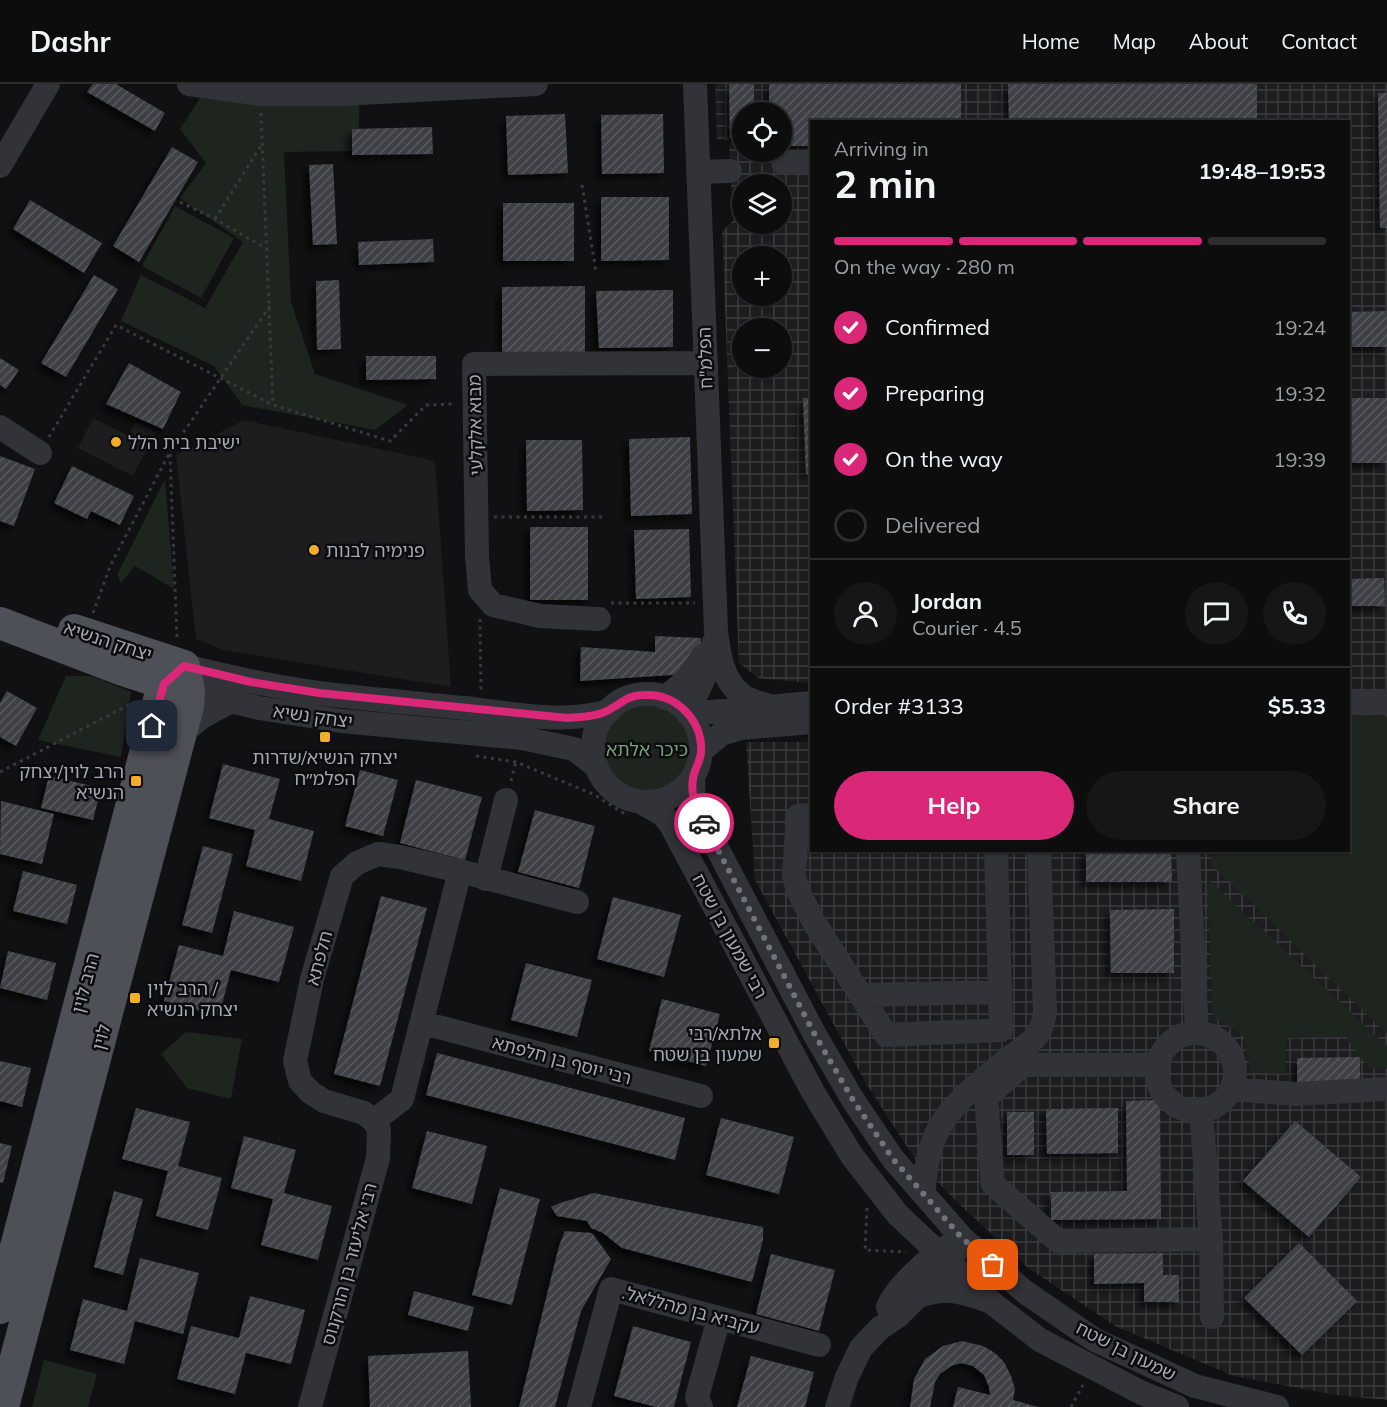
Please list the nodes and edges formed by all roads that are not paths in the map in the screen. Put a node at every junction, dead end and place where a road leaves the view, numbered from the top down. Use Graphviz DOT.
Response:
graph roads {
  1 [pos="48,84"];
  2 [pos="189,84"];
  3 [pos="536,84"];
  4 [pos="694,84"];
  5 [pos="792,162"];
  6 [pos="810,162"];
  7 [pos="0,166"];
  8 [pos="730,171"];
  9 [pos="698,172"];
  10 [pos="705,363"];
  11 [pos="0,427"];
  12 [pos="40,453"];
  13 [pos="0,604"];
  14 [pos="602,611"];
  15 [pos="0,622"];
  16 [pos="716,631"];
  17 [pos="170,695"];
  18 [pos="665,698"];
  19 [pos="231,701"];
  20 [pos="1387,702"];
  21 [pos="810,703"];
  22 [pos="1350,703"];
  23 [pos="770,706"];
  24 [pos="609,711"];
  25 [pos="687,712"];
  26 [pos="810,723"];
  27 [pos="701,750"];
  28 [pos="596,766"];
  29 [pos="693,777"];
  30 [pos="506,800"];
  31 [pos="641,802"];
  32 [pos="810,815"];
  33 [pos="996,852"];
  34 [pos="1039,852"];
  35 [pos="1188,852"];
  36 [pos="460,871"];
  37 [pos="486,879"];
  38 [pos="578,902"];
  39 [pos="1000,992"];
  40 [pos="862,996"];
  41 [pos="423,1023"];
  42 [pos="1197,1033"];
  43 [pos="1158,1065"];
  44 [pos="1232,1089"];
  45 [pos="1387,1089"];
  46 [pos="701,1096"];
  47 [pos="1201,1111"];
  48 [pos="374,1121"];
  49 [pos="924,1194"];
  50 [pos="898,1215"];
  51 [pos="962,1238"];
  52 [pos="1210,1239"];
  53 [pos="944,1258"];
  54 [pos="911,1289"];
  55 [pos="991,1302"];
  56 [pos="0,1308"];
  57 [pos="1212,1317"];
  58 [pos="719,1318"];
  59 [pos="819,1346"];
  60 [pos="3,1407"];
  61 [pos="310,1407"];
  62 [pos="579,1407"];
  63 [pos="701,1407"];
  64 [pos="837,1407"];
  65 [pos="1177,1407"];
  66 [pos="1277,1407"];
  1 -- 7 [label="street"];
  2 -- 3 [label="street"];
  4 -- 9 [label="street, הפלמ\"ח"];
  5 -- 6 [label="street"];
  8 -- 9 [label="street"];
  9 -- 10 [label="street, הפלמ\"ח"];
  10 -- 14 [label="street, מבוא אלקלעי"];
  10 -- 16 [label="street, הפלמ\"ח"];
  11 -- 12 [label="street"];
  13 -- 17 [label="main road, יצחק הנשיא"];
  15 -- 17 [label="main road, יצחק נשיא"];
  16 -- 18 [label="street"];
  16 -- 23 [label="street"];
  16 -- 25 [label="street"];
  17 -- 19 [label="street, יצחק נשיא"];
  17 -- 19 [label="street"];
  17 -- 24 [label="street, יצחק הנשיא"];
  17 -- 56 [label="main road, הרב לוין"];
  17 -- 60 [label="main road, לוין"];
  18 -- 24 [label="street"];
  18 -- 25 [label="street"];
  19 -- 28 [label="street, יצחק נשיא"];
  20 -- 22 [label="street"];
  21 -- 23 [label="street"];
  23 -- 25 [label="street"];
  24 -- 28 [label="street"];
  25 -- 27 [label="street"];
  26 -- 27 [label="street"];
  27 -- 29 [label="street"];
  28 -- 31 [label="street"];
  29 -- 31 [label="street"];
  29 -- 49 [label="street, שמעון בן שטח"];
  30 -- 37 [label="street"];
  31 -- 50 [label="street, רבי שמעון בן שטח"];
  32 -- 40 [label="street"];
  33 -- 39 [label="street"];
  34 -- 49 [label="street"];
  35 -- 42 [label="street"];
  36 -- 37 [label="street"];
  36 -- 41 [label="street"];
  36 -- 48 [label="street, חלפתא"];
  37 -- 38 [label="street"];
  39 -- 40 [label="street"];
  39 -- 40 [label="street"];
  41 -- 46 [label="street, רבי יוסף בן חלפתא"];
  41 -- 48 [label="street"];
  42 -- 43 [label="street"];
  42 -- 44 [label="street"];
  43 -- 47 [label="street"];
  43 -- 52 [label="street"];
  44 -- 45 [label="street"];
  44 -- 47 [label="street"];
  47 -- 52 [label="street"];
  48 -- 61 [label="street, רבי אליעזר בן הורקנוס"];
  49 -- 51 [label="street, שמעון בן שטח"];
  50 -- 53 [label="street, רבי שמעון בן שטח"];
  50 -- 54 [label="street"];
  51 -- 53 [label="street"];
  51 -- 66 [label="street, שמעון בן שטח"];
  52 -- 57 [label="street"];
  53 -- 54 [label="street"];
  53 -- 55 [label="street, רבי שמעון בן שטח"];
  54 -- 55 [label="street"];
  54 -- 64 [label="street"];
  55 -- 65 [label="street, רבי שמעון בן שטח"];
  58 -- 59 [label="street, .עקביא בן מהללאל"];
  58 -- 62 [label="street, .עקביא בן מהללאל"];
  58 -- 63 [label="street"];
}
